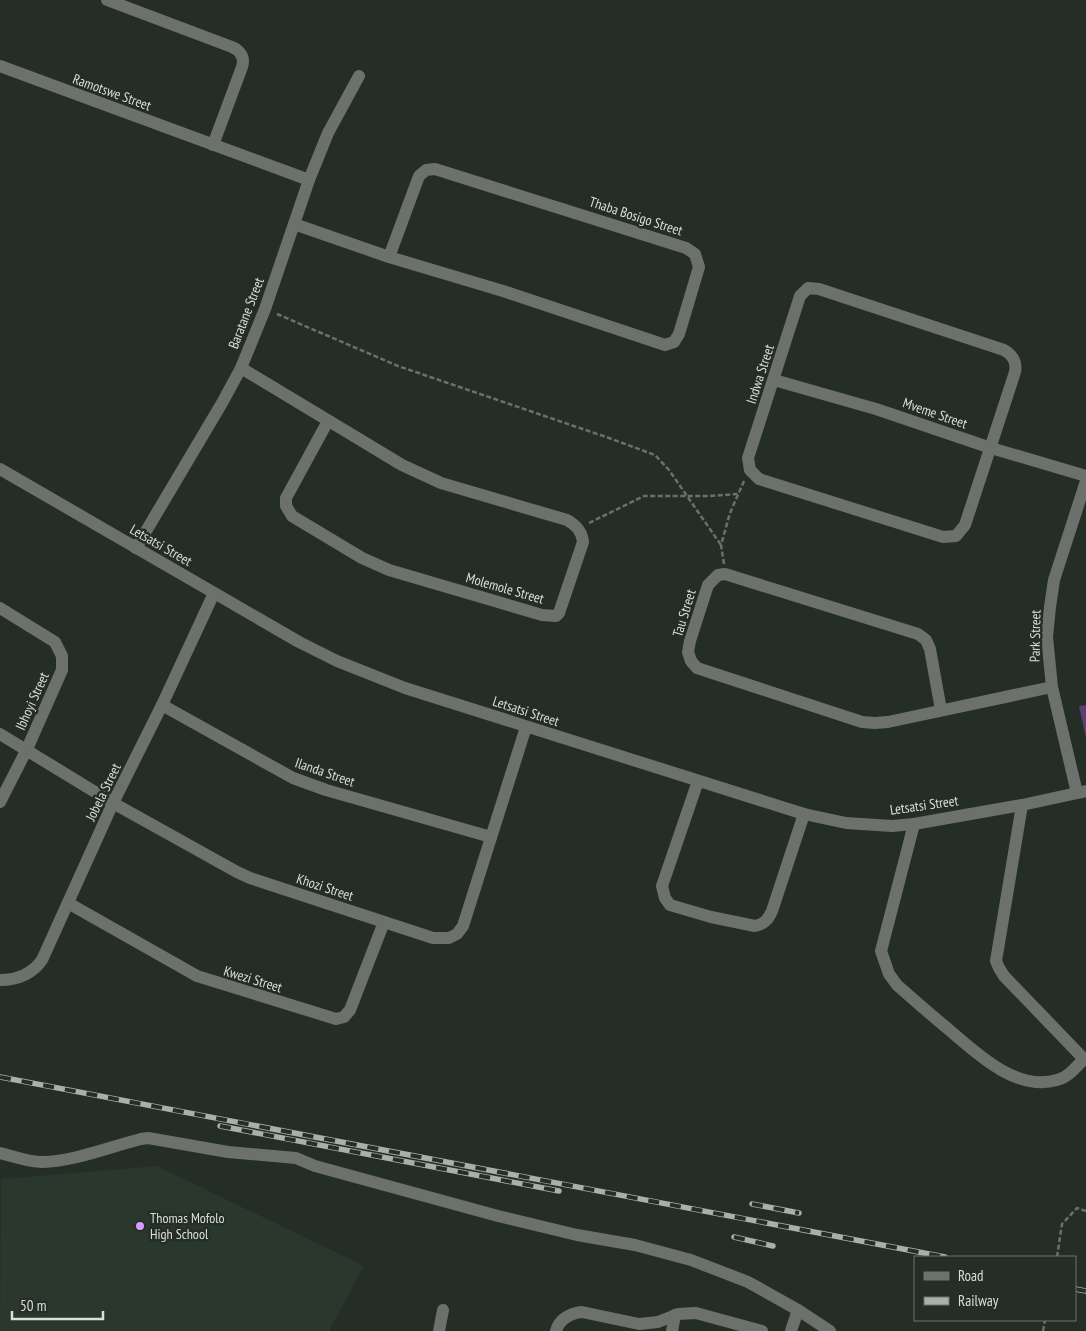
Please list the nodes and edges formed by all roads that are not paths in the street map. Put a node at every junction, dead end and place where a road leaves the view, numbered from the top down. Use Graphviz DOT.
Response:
graph roads {
  1 [pos="107,0"];
  2 [pos="0,66"];
  3 [pos="359,76"];
  4 [pos="213,145"];
  5 [pos="309,180"];
  6 [pos="294,224"];
  7 [pos="389,257"];
  8 [pos="241,368"];
  9 [pos="774,380"];
  10 [pos="328,421"];
  11 [pos="991,448"];
  12 [pos="0,469"];
  13 [pos="1086,476"];
  14 [pos="1086,481"];
  15 [pos="136,548"];
  16 [pos="214,593"];
  17 [pos="0,608"];
  18 [pos="1052,687"];
  19 [pos="162,705"];
  20 [pos="941,710"];
  21 [pos="526,727"];
  22 [pos="0,734"];
  23 [pos="27,749"];
  24 [pos="698,781"];
  25 [pos="1082,792"];
  26 [pos="0,802"];
  27 [pos="114,803"];
  28 [pos="1022,805"];
  29 [pos="804,814"];
  30 [pos="914,824"];
  31 [pos="491,837"];
  32 [pos="68,903"];
  33 [pos="384,922"];
  34 [pos="0,980"];
  35 [pos="1085,1059"];
  36 [pos="0,1153"];
  37 [pos="443,1310"];
  38 [pos="798,1310"];
  39 [pos="674,1315"];
  40 [pos="439,1331"];
  41 [pos="556,1331"];
  42 [pos="672,1331"];
  43 [pos="762,1331"];
  44 [pos="791,1331"];
  45 [pos="830,1331"];
  1 -- 4 [label="street"];
  2 -- 4 [label="street, Ramotswe Street"];
  3 -- 5 [label="street, Baratane Street"];
  4 -- 5 [label="street, Ramotswe Street"];
  5 -- 6 [label="street, Baratane Street"];
  6 -- 7 [label="street, Thaba Bosigo Street"];
  6 -- 8 [label="street, Baratane Street"];
  7 -- 7 [label="street, Thaba Bosigo Street"];
  8 -- 10 [label="street"];
  8 -- 15 [label="street, Baratane Street"];
  9 -- 11 [label="street, Mveme Street"];
  9 -- 11 [label="street, Indwa Street"];
  9 -- 11 [label="street, Indwa Street"];
  10 -- 10 [label="street, Molemole Street"];
  11 -- 13 [label="street, Mveme Street"];
  12 -- 15 [label="street, Letsatsi Street"];
  14 -- 18 [label="street, Park Street"];
  15 -- 16 [label="street, Letsatsi Street"];
  16 -- 19 [label="street, Jobela Street"];
  16 -- 21 [label="street, Letsatsi Street"];
  17 -- 23 [label="street, Ibhoyi Street"];
  18 -- 20 [label="street, Tau Street"];
  18 -- 25 [label="street, Park Street"];
  19 -- 27 [label="street, Jobela Street"];
  19 -- 31 [label="street, Ilanda Street"];
  20 -- 20 [label="street, Tau Street"];
  21 -- 24 [label="street, Letsatsi Street"];
  21 -- 31 [label="street, Khozi Street"];
  22 -- 23 [label="street, Khozi Street"];
  23 -- 26 [label="street, Ibhoyi Street"];
  23 -- 27 [label="street, Khozi Street"];
  24 -- 29 [label="street, Letsatsi Street"];
  24 -- 29 [label="street"];
  25 -- 28 [label="street, Letsatsi Street"];
  27 -- 32 [label="street, Jobela Street"];
  27 -- 33 [label="street, Khozi Street"];
  28 -- 30 [label="street, Letsatsi Street"];
  28 -- 35 [label="street"];
  29 -- 30 [label="street, Letsatsi Street"];
  30 -- 35 [label="street"];
  31 -- 33 [label="street, Khozi Street"];
  32 -- 33 [label="street, Kwezi Street"];
  32 -- 34 [label="street, Jobela Street"];
  36 -- 38 [label="street"];
  37 -- 40 [label="street"];
  38 -- 44 [label="street"];
  38 -- 45 [label="street"];
  39 -- 41 [label="street"];
  39 -- 42 [label="street"];
  39 -- 43 [label="street"];
}
